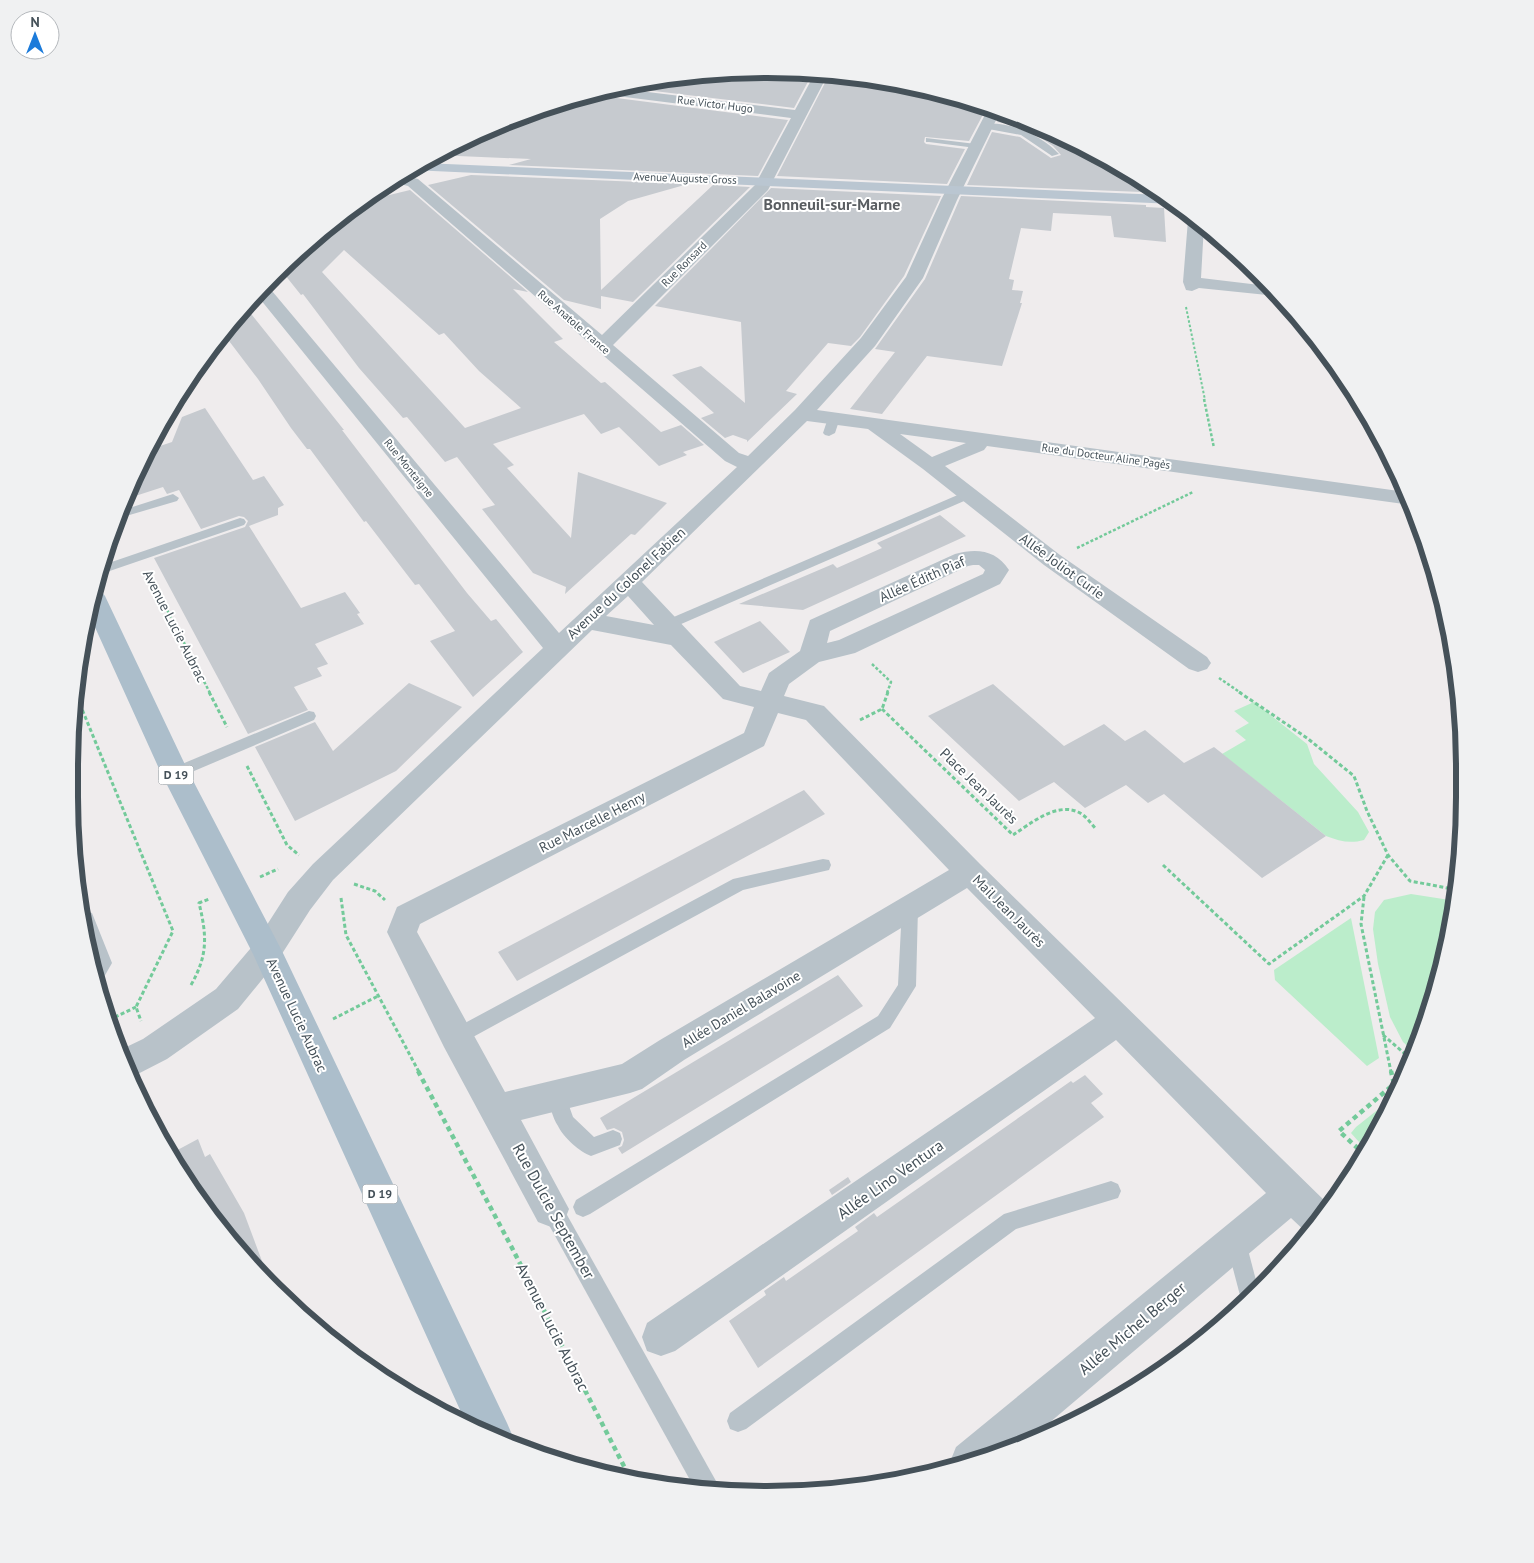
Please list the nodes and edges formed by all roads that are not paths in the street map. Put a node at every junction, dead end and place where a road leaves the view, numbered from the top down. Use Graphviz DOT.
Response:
graph roads {
  1 [pos="818,80"];
  2 [pos="624,93"];
  3 [pos="799,115"];
  4 [pos="992,115"];
  5 [pos="986,126"];
  6 [pos="929,140"];
  7 [pos="976,146"];
  8 [pos="1055,154"];
  9 [pos="427,167"];
  10 [pos="405,181"];
  11 [pos="765,182"];
  12 [pos="953,191"];
  13 [pos="1158,200"];
  14 [pos="1196,227"];
  15 [pos="1266,291"];
  16 [pos="266,294"];
  17 [pos="602,346"];
  18 [pos="802,414"];
  19 [pos="875,425"];
  20 [pos="980,438"];
  21 [pos="751,465"];
  22 [pos="930,465"];
  23 [pos="967,495"];
  24 [pos="173,498"];
  25 [pos="1402,498"];
  26 [pos="126,513"];
  27 [pos="240,522"];
  28 [pos="107,568"];
  29 [pos="628,582"];
  30 [pos="97,605"];
  31 [pos="587,620"];
  32 [pos="673,632"];
  33 [pos="557,648"];
  34 [pos="811,655"];
  35 [pos="1198,663"];
  36 [pos="770,702"];
  37 [pos="309,716"];
  38 [pos="175,773"];
  39 [pos="824,865"];
  40 [pos="970,872"];
  41 [pos="910,908"];
  42 [pos="405,924"];
  43 [pos="267,950"];
  44 [pos="1119,1020"];
  45 [pos="456,1037"];
  46 [pos="130,1061"];
  47 [pos="556,1095"];
  48 [pos="498,1110"];
  49 [pos="613,1139"];
  50 [pos="1111,1191"];
  51 [pos="1292,1194"];
  52 [pos="583,1207"];
  53 [pos="551,1209"];
  54 [pos="1314,1216"];
  55 [pos="1236,1242"];
  56 [pos="1248,1290"];
  57 [pos="661,1337"];
  58 [pos="738,1421"];
  59 [pos="488,1426"];
  60 [pos="985,1450"];
  61 [pos="704,1482"];
  1 -- 3 [label="street, Rue Ronsard"];
  2 -- 3 [label="street, Rue Victor Hugo"];
  3 -- 11 [label="street, Rue Ronsard"];
  4 -- 5 [label="street, Avenue du Colonel Fabien"];
  5 -- 7 [label="street, Avenue du Colonel Fabien"];
  5 -- 8 [label="lane"];
  6 -- 7 [label="lane"];
  7 -- 12 [label="street, Avenue du Colonel Fabien"];
  9 -- 11 [label="street, Avenue Auguste Gross"];
  10 -- 17 [label="street, Rue Anatole France"];
  11 -- 12 [label="street, Avenue Auguste Gross"];
  11 -- 17 [label="street, Rue Ronsard"];
  12 -- 13 [label="street, Avenue Auguste Gross"];
  12 -- 18 [label="street, Avenue du Colonel Fabien"];
  14 -- 15 [label="street"];
  16 -- 33 [label="street, Rue Montaigne"];
  17 -- 21 [label="street, Rue Anatole France"];
  18 -- 19 [label="street, Rue du Docteur Aline Pagès"];
  18 -- 21 [label="street, Avenue du Colonel Fabien"];
  19 -- 20 [label="street, Rue du Docteur Aline Pagès"];
  19 -- 22 [label="street, Allée Joliot Curie"];
  20 -- 22 [label="street"];
  20 -- 25 [label="street, Rue du Docteur Aline Pagès"];
  21 -- 29 [label="street, Avenue du Colonel Fabien"];
  22 -- 23 [label="street, Allée Joliot Curie"];
  23 -- 32 [label="lane"];
  23 -- 35 [label="street, Allée Joliot Curie"];
  24 -- 26 [label="lane"];
  27 -- 28 [label="lane"];
  29 -- 31 [label="street, Avenue du Colonel Fabien"];
  29 -- 32 [label="street, Mail Jean Jaurès"];
  30 -- 38 [label="main road, Avenue Lucie Aubrac / D 19"];
  31 -- 32 [label="street"];
  31 -- 33 [label="street, Avenue du Colonel Fabien"];
  32 -- 36 [label="street, Mail Jean Jaurès"];
  33 -- 43 [label="street, Avenue du Colonel Fabien"];
  34 -- 34 [label="street, Allée Édith Piaf"];
  34 -- 36 [label="street, Rue Marcelle Henry"];
  36 -- 40 [label="street, Mail Jean Jaurès"];
  36 -- 42 [label="street, Rue Marcelle Henry"];
  37 -- 38 [label="lane"];
  38 -- 43 [label="main road, Avenue Lucie Aubrac / D 19"];
  39 -- 45 [label="lane"];
  40 -- 41 [label="street, Allée Daniel Balavoine"];
  40 -- 44 [label="street, Mail Jean Jaurès"];
  41 -- 47 [label="street, Allée Daniel Balavoine"];
  41 -- 52 [label="lane"];
  42 -- 45 [label="street, Rue Dulcie September"];
  43 -- 46 [label="street, Avenue du Colonel Fabien"];
  43 -- 59 [label="main road, Avenue Lucie Aubrac / D 19"];
  44 -- 51 [label="street, Mail Jean Jaurès"];
  44 -- 57 [label="street, Allée Lino Ventura"];
  45 -- 48 [label="street, Rue Dulcie September"];
  47 -- 48 [label="street, Allée Daniel Balavoine"];
  47 -- 49 [label="lane"];
  48 -- 53 [label="street, Rue Dulcie September"];
  50 -- 58 [label="lane"];
  51 -- 54 [label="street, Mail Jean Jaurès"];
  51 -- 55 [label="street, Allée Michel Berger"];
  53 -- 61 [label="lane, Rue Dulcie September"];
  55 -- 56 [label="lane"];
  55 -- 60 [label="street, Allée Michel Berger"];
}
